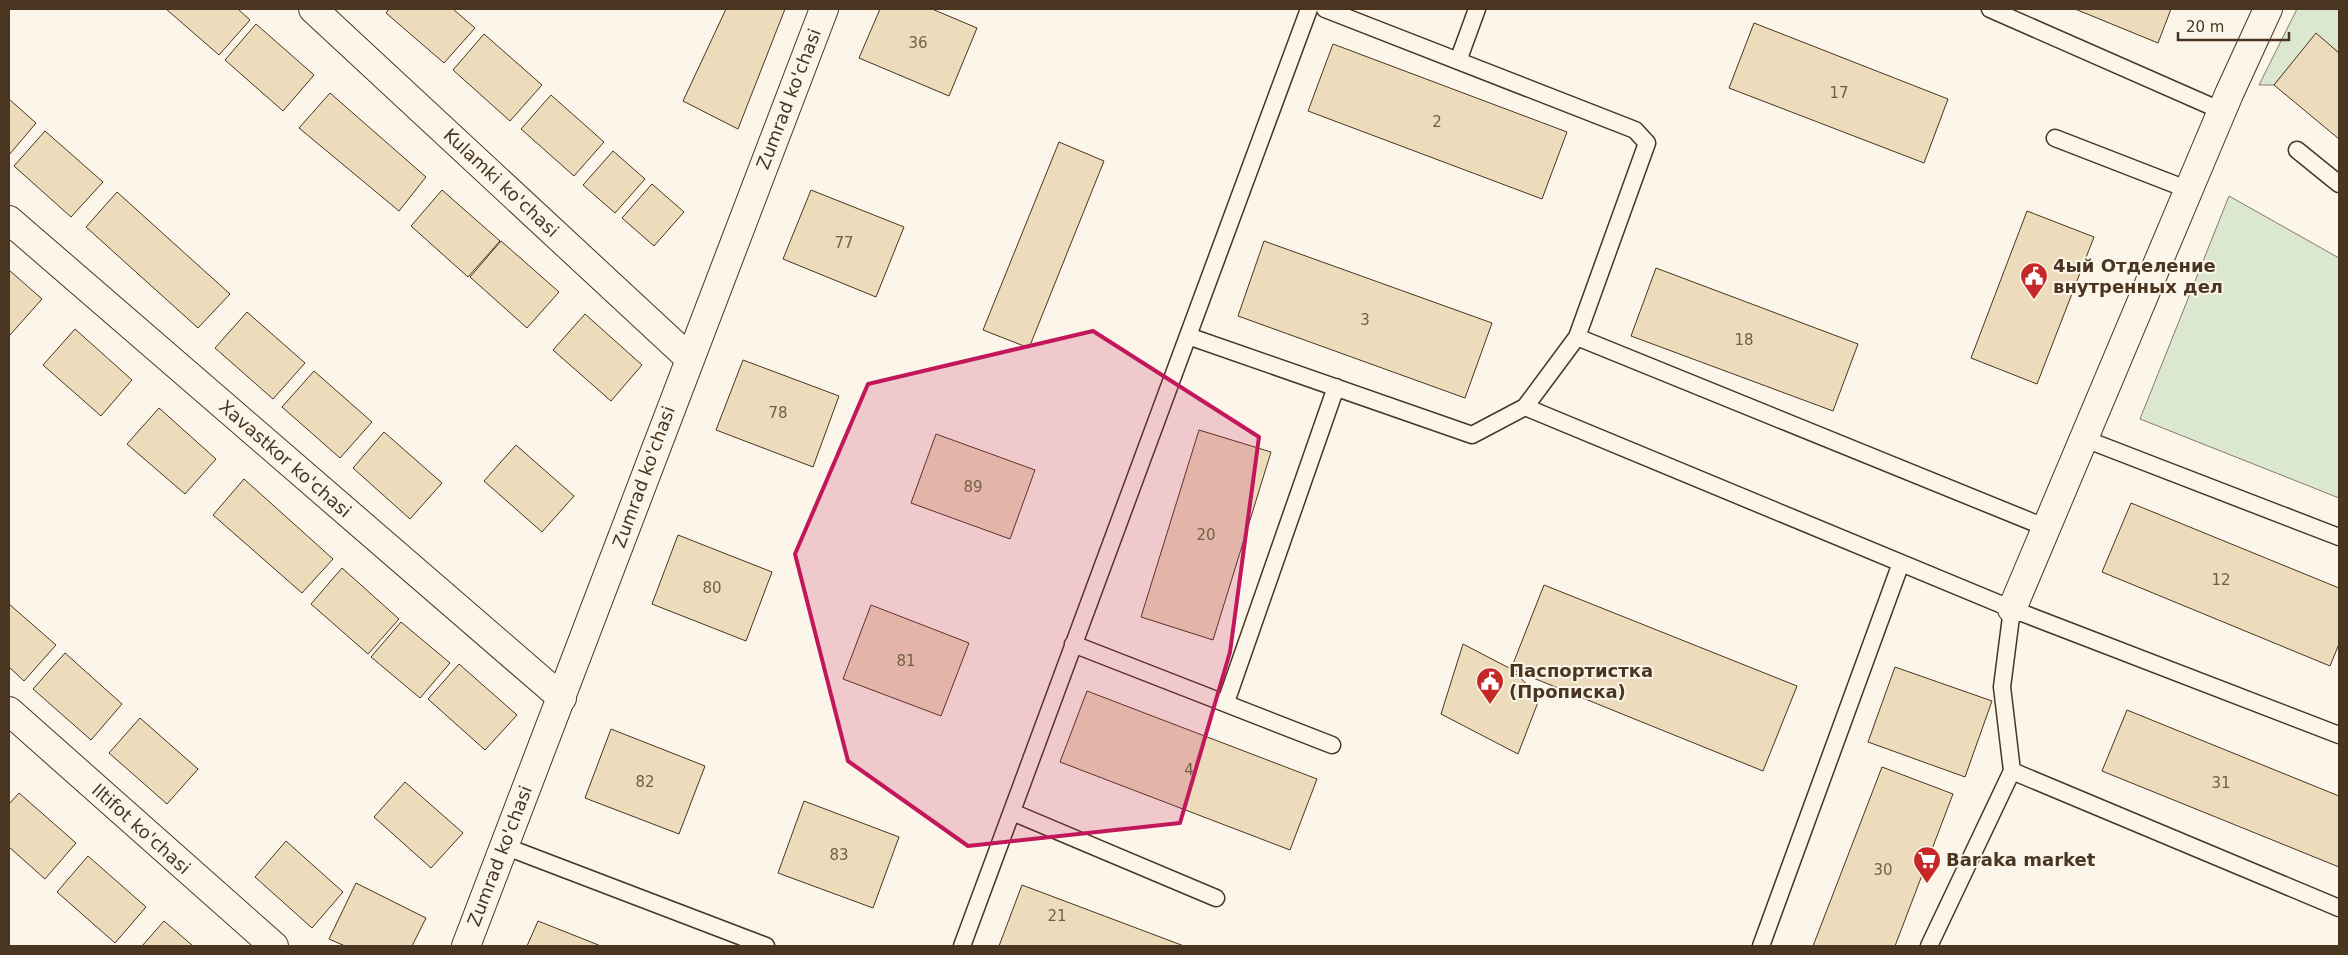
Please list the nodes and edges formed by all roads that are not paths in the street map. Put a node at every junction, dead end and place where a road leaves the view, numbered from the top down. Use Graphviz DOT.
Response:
graph roads {
  1 [pos="313,9"];
  2 [pos="824,9"];
  3 [pos="1310,9"];
  4 [pos="1325,9"];
  5 [pos="1477,9"];
  6 [pos="1990,9"];
  7 [pos="2268,9"];
  8 [pos="1458,61"];
  9 [pos="2222,111"];
  10 [pos="2054,138"];
  11 [pos="2297,150"];
  12 [pos="2339,184"];
  13 [pos="2189,190"];
  14 [pos="9,220"];
  15 [pos="1188,336"];
  16 [pos="1577,337"];
  17 [pos="689,358"];
  18 [pos="1336,387"];
  19 [pos="1525,407"];
  20 [pos="2085,439"];
  21 [pos="2047,528"];
  22 [pos="2339,537"];
  23 [pos="1901,563"];
  24 [pos="2012,609"];
  25 [pos="1074,644"];
  26 [pos="562,698"];
  27 [pos="1226,702"];
  28 [pos="9,711"];
  29 [pos="2339,735"];
  30 [pos="1332,745"];
  31 [pos="2012,772"];
  32 [pos="1012,812"];
  33 [pos="504,846"];
  34 [pos="1216,898"];
  35 [pos="2339,908"];
  36 [pos="274,946"];
  37 [pos="466,946"];
  38 [pos="766,946"];
  39 [pos="962,946"];
  40 [pos="1761,946"];
  41 [pos="1929,946"];
  1 -- 17 [label="street, Kulamki ko'chasi"];
  2 -- 17 [label="street, Zumrad ko'chasi"];
  3 -- 15 [label="lane"];
  4 -- 8 [label="lane"];
  5 -- 8 [label="lane"];
  6 -- 9 [label="lane"];
  7 -- 9 [label="street"];
  8 -- 16 [label="lane"];
  9 -- 13 [label="street"];
  10 -- 13 [label="lane"];
  11 -- 12 [label="lane"];
  13 -- 20 [label="street"];
  14 -- 26 [label="street, Xavastkor ko'chasi"];
  15 -- 18 [label="lane"];
  15 -- 25 [label="lane"];
  16 -- 19 [label="lane"];
  16 -- 21 [label="lane"];
  17 -- 26 [label="street, Zumrad ko'chasi"];
  18 -- 19 [label="lane"];
  18 -- 27 [label="lane"];
  19 -- 23 [label="lane"];
  20 -- 21 [label="street"];
  20 -- 22 [label="lane"];
  21 -- 24 [label="street"];
  23 -- 24 [label="lane"];
  23 -- 40 [label="lane"];
  24 -- 29 [label="lane"];
  24 -- 31 [label="lane"];
  25 -- 27 [label="lane"];
  25 -- 32 [label="lane"];
  26 -- 33 [label="street, Zumrad ko'chasi"];
  27 -- 30 [label="lane"];
  28 -- 36 [label="street, Iltifot ko'chasi"];
  31 -- 35 [label="lane"];
  31 -- 41 [label="lane"];
  32 -- 34 [label="lane"];
  32 -- 39 [label="lane"];
  33 -- 37 [label="street, Zumrad ko'chasi"];
  33 -- 38 [label="lane"];
}
